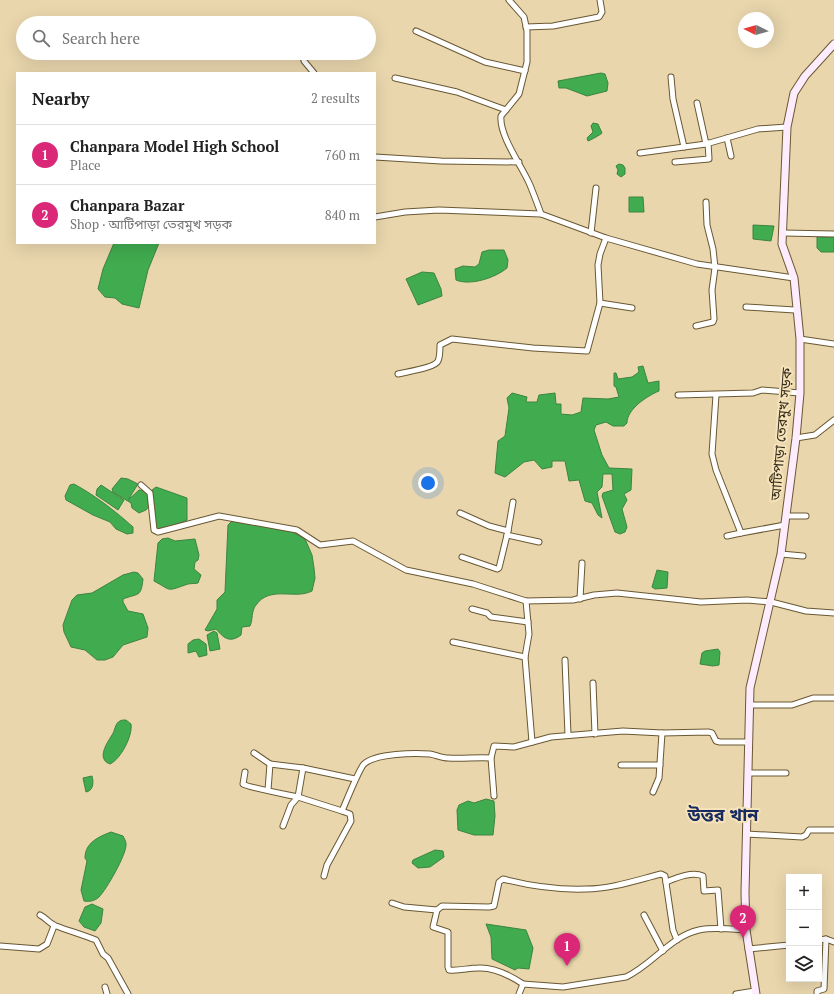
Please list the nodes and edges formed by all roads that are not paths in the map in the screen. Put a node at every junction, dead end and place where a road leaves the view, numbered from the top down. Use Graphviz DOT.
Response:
graph roads {
  1 [pos="509,0"];
  2 [pos="600,0"];
  3 [pos="526,27"];
  4 [pos="416,31"];
  5 [pos="834,44"];
  6 [pos="304,61"];
  7 [pos="525,71"];
  8 [pos="313,72"];
  9 [pos="671,77"];
  10 [pos="395,78"];
  11 [pos="697,103"];
  12 [pos="506,110"];
  13 [pos="787,127"];
  14 [pos="727,138"];
  15 [pos="707,143"];
  16 [pos="684,147"];
  17 [pos="640,153"];
  18 [pos="732,156"];
  19 [pos="376,157"];
  20 [pos="519,162"];
  21 [pos="675,162"];
  22 [pos="596,188"];
  23 [pos="706,202"];
  24 [pos="542,214"];
  25 [pos="376,217"];
  26 [pos="591,233"];
  27 [pos="783,233"];
  28 [pos="834,234"];
  29 [pos="606,238"];
  30 [pos="715,268"];
  31 [pos="794,278"];
  32 [pos="600,304"];
  33 [pos="746,307"];
  34 [pos="632,308"];
  35 [pos="796,310"];
  36 [pos="696,326"];
  37 [pos="800,339"];
  38 [pos="834,344"];
  39 [pos="398,374"];
  40 [pos="800,393"];
  41 [pos="678,395"];
  42 [pos="716,395"];
  43 [pos="834,420"];
  44 [pos="796,438"];
  45 [pos="141,485"];
  46 [pos="513,502"];
  47 [pos="460,513"];
  48 [pos="787,516"];
  49 [pos="806,516"];
  50 [pos="785,525"];
  51 [pos="507,533"];
  52 [pos="741,533"];
  53 [pos="727,536"];
  54 [pos="539,542"];
  55 [pos="781,554"];
  56 [pos="803,556"];
  57 [pos="462,558"];
  58 [pos="582,563"];
  59 [pos="580,599"];
  60 [pos="526,601"];
  61 [pos="770,602"];
  62 [pos="472,609"];
  63 [pos="834,613"];
  64 [pos="528,622"];
  65 [pos="453,642"];
  66 [pos="525,656"];
  67 [pos="565,660"];
  68 [pos="593,683"];
  69 [pos="834,698"];
  70 [pos="750,706"];
  71 [pos="662,733"];
  72 [pos="595,734"];
  73 [pos="568,735"];
  74 [pos="532,742"];
  75 [pos="749,742"];
  76 [pos="254,753"];
  77 [pos="491,758"];
  78 [pos="270,764"];
  79 [pos="621,765"];
  80 [pos="660,765"];
  81 [pos="303,768"];
  82 [pos="245,772"];
  83 [pos="749,773"];
  84 [pos="786,773"];
  85 [pos="355,779"];
  86 [pos="268,790"];
  87 [pos="653,792"];
  88 [pos="494,796"];
  89 [pos="298,797"];
  90 [pos="342,811"];
  91 [pos="283,826"];
  92 [pos="834,830"];
  93 [pos="746,834"];
  94 [pos="324,876"];
  95 [pos="666,882"];
  96 [pos="392,903"];
  97 [pos="437,910"];
  98 [pos="40,915"];
  99 [pos="644,915"];
  100 [pos="54,926"];
  101 [pos="721,929"];
  102 [pos="746,930"];
  103 [pos="826,938"];
  104 [pos="822,939"];
  105 [pos="677,940"];
  106 [pos="834,942"];
  107 [pos="786,945"];
  108 [pos="0,946"];
  109 [pos="748,950"];
  110 [pos="663,951"];
  111 [pos="523,984"];
  112 [pos="105,987"];
  113 [pos="755,992"];
  114 [pos="107,994"];
  115 [pos="128,994"];
  116 [pos="519,994"];
  117 [pos="736,994"];
  118 [pos="817,994"];
  1 -- 3 [label="street"];
  2 -- 3 [label="street"];
  3 -- 7 [label="street"];
  4 -- 7 [label="street"];
  5 -- 13 [label="main road, আটিপাড়া তেরমুখ সড়ক"];
  6 -- 8 [label="street"];
  7 -- 12 [label="street"];
  9 -- 16 [label="street"];
  10 -- 12 [label="street"];
  11 -- 15 [label="street"];
  12 -- 20 [label="street"];
  13 -- 14 [label="street"];
  13 -- 27 [label="main road, আটিপাড়া তেরমুখ সড়ক"];
  14 -- 15 [label="street"];
  14 -- 18 [label="street"];
  15 -- 16 [label="street"];
  15 -- 21 [label="street"];
  16 -- 17 [label="street"];
  19 -- 20 [label="street"];
  20 -- 24 [label="street"];
  22 -- 26 [label="street"];
  23 -- 30 [label="street"];
  24 -- 25 [label="street"];
  24 -- 26 [label="street"];
  26 -- 29 [label="street"];
  27 -- 28 [label="street"];
  27 -- 31 [label="main road, আটিপাড়া তেরমুখ সড়ক"];
  29 -- 30 [label="street"];
  29 -- 32 [label="street"];
  30 -- 31 [label="street"];
  30 -- 36 [label="street"];
  31 -- 35 [label="main road, আটিপাড়া তেরমুখ সড়ক"];
  32 -- 34 [label="street"];
  32 -- 39 [label="street"];
  33 -- 35 [label="street"];
  35 -- 37 [label="main road, আটিপাড়া তেরমুখ সড়ক"];
  37 -- 38 [label="street"];
  37 -- 40 [label="main road, আটিপাড়া তেরমুখ সড়ক"];
  40 -- 42 [label="street"];
  40 -- 44 [label="main road, আটিপাড়া তেরমুখ সড়ক"];
  41 -- 42 [label="street"];
  42 -- 52 [label="street"];
  43 -- 44 [label="street"];
  44 -- 48 [label="main road, আটিপাড়া তেরমুখ সড়ক"];
  45 -- 60 [label="street"];
  46 -- 51 [label="street"];
  47 -- 51 [label="street"];
  48 -- 49 [label="street"];
  48 -- 50 [label="main road, আটিপাড়া তেরমুখ সড়ক"];
  50 -- 52 [label="street"];
  50 -- 55 [label="main road, আটিপাড়া তেরমুখ সড়ক"];
  51 -- 54 [label="street"];
  51 -- 57 [label="street"];
  52 -- 53 [label="street"];
  55 -- 56 [label="street"];
  55 -- 61 [label="main road, আটিপাড়া তেরমুখ সড়ক"];
  58 -- 59 [label="street"];
  59 -- 60 [label="street"];
  59 -- 61 [label="street"];
  60 -- 64 [label="street"];
  61 -- 63 [label="street"];
  61 -- 70 [label="main road, আটিপাড়া তেরমুখ সড়ক"];
  62 -- 64 [label="street"];
  64 -- 66 [label="street"];
  65 -- 66 [label="street"];
  66 -- 74 [label="street"];
  67 -- 73 [label="street"];
  68 -- 72 [label="street"];
  69 -- 70 [label="street"];
  70 -- 75 [label="main road, আটিপাড়া তেরমুখ সড়ক"];
  71 -- 72 [label="street"];
  71 -- 75 [label="street"];
  71 -- 80 [label="street"];
  72 -- 73 [label="street"];
  73 -- 74 [label="street"];
  74 -- 77 [label="street"];
  75 -- 83 [label="main road, আটিপাড়া তেরমুখ সড়ক"];
  76 -- 78 [label="street"];
  77 -- 85 [label="street"];
  77 -- 88 [label="street"];
  78 -- 81 [label="street"];
  78 -- 86 [label="street"];
  79 -- 80 [label="street"];
  80 -- 87 [label="street"];
  81 -- 85 [label="street"];
  81 -- 89 [label="street"];
  82 -- 86 [label="street"];
  83 -- 84 [label="street"];
  83 -- 93 [label="main road, আটিপাড়া তেরমুখ সড়ক"];
  85 -- 90 [label="street"];
  86 -- 89 [label="street"];
  89 -- 90 [label="street"];
  89 -- 91 [label="street"];
  90 -- 94 [label="street"];
  92 -- 93 [label="street"];
  93 -- 102 [label="main road, আটিপাড়া তেরমুখ সড়ক"];
  95 -- 97 [label="street"];
  95 -- 101 [label="street"];
  95 -- 105 [label="street"];
  96 -- 97 [label="street"];
  97 -- 111 [label="street"];
  98 -- 100 [label="street"];
  99 -- 110 [label="street"];
  100 -- 108 [label="street"];
  100 -- 115 [label="street"];
  101 -- 102 [label="street"];
  101 -- 105 [label="street"];
  102 -- 109 [label="main road, আটিপাড়া তেরমুখ সড়ক"];
  103 -- 104 [label="street"];
  103 -- 106 [label="street"];
  103 -- 118 [label="street"];
  105 -- 110 [label="street"];
  107 -- 109 [label="street"];
  109 -- 113 [label="main road, আটিপাড়া তেরমুখ সড়ক"];
  110 -- 111 [label="street"];
  111 -- 116 [label="street"];
  112 -- 114 [label="street"];
  113 -- 117 [label="street"];
}
